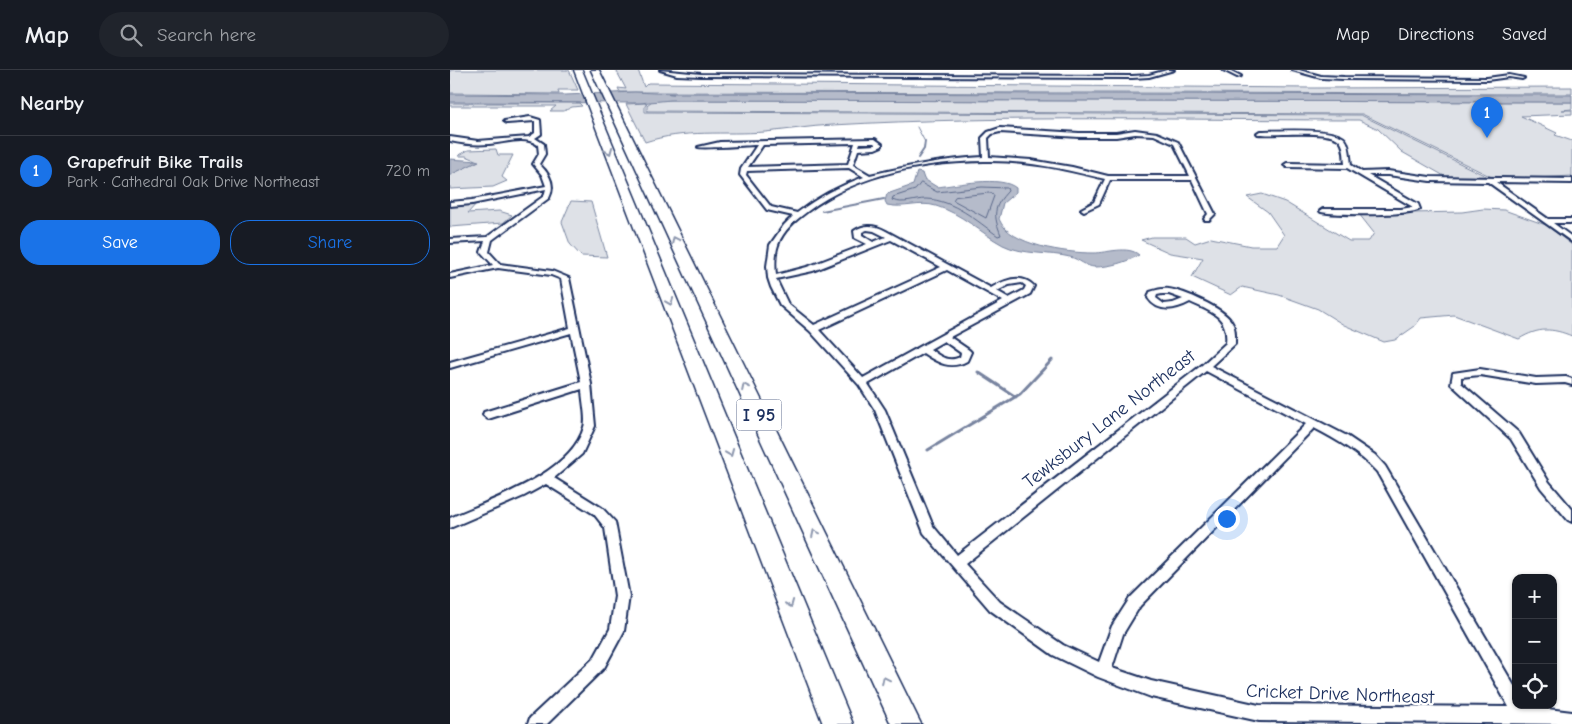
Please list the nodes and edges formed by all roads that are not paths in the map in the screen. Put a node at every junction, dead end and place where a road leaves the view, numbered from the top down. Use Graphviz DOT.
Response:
graph roads {
  1 [pos="578,70"];
  2 [pos="595,70"];
  3 [pos="662,70"];
  4 [pos="1014,70"];
  5 [pos="1172,70"];
  6 [pos="1225,70"];
  7 [pos="1294,70"];
  8 [pos="1351,70"];
  9 [pos="1508,70"];
  10 [pos="1418,74"];
  11 [pos="1239,76"];
  12 [pos="1509,76"];
  13 [pos="1014,77"];
  14 [pos="1363,78"];
  15 [pos="1522,78"];
  16 [pos="1425,79"];
  17 [pos="507,121"];
  18 [pos="1260,133"];
  19 [pos="530,139"];
  20 [pos="450,140"];
  21 [pos="858,141"];
  22 [pos="761,143"];
  23 [pos="701,147"];
  24 [pos="856,148"];
  25 [pos="986,159"];
  26 [pos="1288,165"];
  27 [pos="850,166"];
  28 [pos="1348,166"];
  29 [pos="744,169"];
  30 [pos="1363,173"];
  31 [pos="869,177"];
  32 [pos="1108,178"];
  33 [pos="1193,178"];
  34 [pos="1490,180"];
  35 [pos="1572,180"];
  36 [pos="549,187"];
  37 [pos="450,204"];
  38 [pos="1084,209"];
  39 [pos="1323,210"];
  40 [pos="798,215"];
  41 [pos="1207,219"];
  42 [pos="1546,221"];
  43 [pos="1572,221"];
  44 [pos="891,237"];
  45 [pos="489,239"];
  46 [pos="1572,240"];
  47 [pos="450,241"];
  48 [pos="872,244"];
  49 [pos="498,266"];
  50 [pos="946,268"];
  51 [pos="450,276"];
  52 [pos="772,278"];
  53 [pos="991,292"];
  54 [pos="1188,300"];
  55 [pos="1009,301"];
  56 [pos="575,329"];
  57 [pos="813,329"];
  58 [pos="944,337"];
  59 [pos="924,349"];
  60 [pos="450,365"];
  61 [pos="1205,367"];
  62 [pos="1572,382"];
  63 [pos="862,383"];
  64 [pos="586,384"];
  65 [pos="488,415"];
  66 [pos="1312,424"];
  67 [pos="546,478"];
  68 [pos="1572,517"];
  69 [pos="450,523"];
  70 [pos="956,563"];
  71 [pos="1102,672"];
  72 [pos="1521,712"];
  73 [pos="1572,720"];
  74 [pos="541,723"];
  75 [pos="838,724"];
  76 [pos="906,724"];
  1 -- 75 [label="highway, I 95, one-way"];
  76 -- 2 [label="highway, I 95, one-way"];
  3 -- 13 [label="street"];
  4 -- 13 [label="street"];
  5 -- 13 [label="street"];
  6 -- 11 [label="street"];
  7 -- 14 [label="street"];
  8 -- 14 [label="street"];
  9 -- 12 [label="street"];
  10 -- 16 [label="street"];
  12 -- 15 [label="street"];
  12 -- 16 [label="street"];
  14 -- 16 [label="street"];
  17 -- 19 [label="street"];
  18 -- 28 [label="street"];
  19 -- 20 [label="street"];
  19 -- 36 [label="street"];
  21 -- 22 [label="street"];
  21 -- 24 [label="street"];
  21 -- 24 [label="street"];
  22 -- 23 [label="street"];
  22 -- 29 [label="street"];
  24 -- 27 [label="street"];
  25 -- 31 [label="street, Cricket Drive Northeast"];
  25 -- 32 [label="street, Cricket Drive Northeast"];
  25 -- 33 [label="street"];
  26 -- 28 [label="street"];
  27 -- 29 [label="street"];
  27 -- 31 [label="street"];
  28 -- 30 [label="street"];
  29 -- 40 [label="street"];
  30 -- 34 [label="street"];
  30 -- 39 [label="street"];
  31 -- 40 [label="street, Cricket Drive Northeast"];
  32 -- 33 [label="street, Cricket Drive Northeast"];
  32 -- 38 [label="street"];
  33 -- 41 [label="street"];
  34 -- 35 [label="street"];
  34 -- 42 [label="street"];
  36 -- 37 [label="street"];
  36 -- 45 [label="street"];
  40 -- 52 [label="street, Cricket Drive Northeast"];
  42 -- 43 [label="street"];
  42 -- 46 [label="street"];
  44 -- 48 [label="street"];
  44 -- 48 [label="street"];
  44 -- 50 [label="street"];
  45 -- 47 [label="street"];
  45 -- 49 [label="street"];
  48 -- 52 [label="street"];
  49 -- 51 [label="street"];
  49 -- 56 [label="street"];
  50 -- 53 [label="street"];
  50 -- 57 [label="street"];
  52 -- 57 [label="street, Cricket Drive Northeast"];
  53 -- 55 [label="street"];
  53 -- 55 [label="street"];
  54 -- 61 [label="street, Tewksbury Lane Northeast"];
  55 -- 58 [label="street"];
  56 -- 60 [label="street"];
  56 -- 64 [label="street"];
  57 -- 63 [label="street, Cricket Drive Northeast"];
  58 -- 59 [label="street"];
  58 -- 59 [label="street"];
  59 -- 63 [label="street"];
  61 -- 66 [label="street"];
  61 -- 70 [label="street, Tewksbury Lane Northeast"];
  62 -- 68 [label="street"];
  63 -- 70 [label="street, Cricket Drive Northeast"];
  64 -- 65 [label="street"];
  64 -- 67 [label="street"];
  66 -- 71 [label="street"];
  66 -- 72 [label="street"];
  67 -- 69 [label="street"];
  67 -- 74 [label="street"];
  70 -- 71 [label="street, Cricket Drive Northeast"];
  71 -- 72 [label="street, Cricket Drive Northeast"];
  72 -- 73 [label="street, Cricket Drive Northeast"];
}
